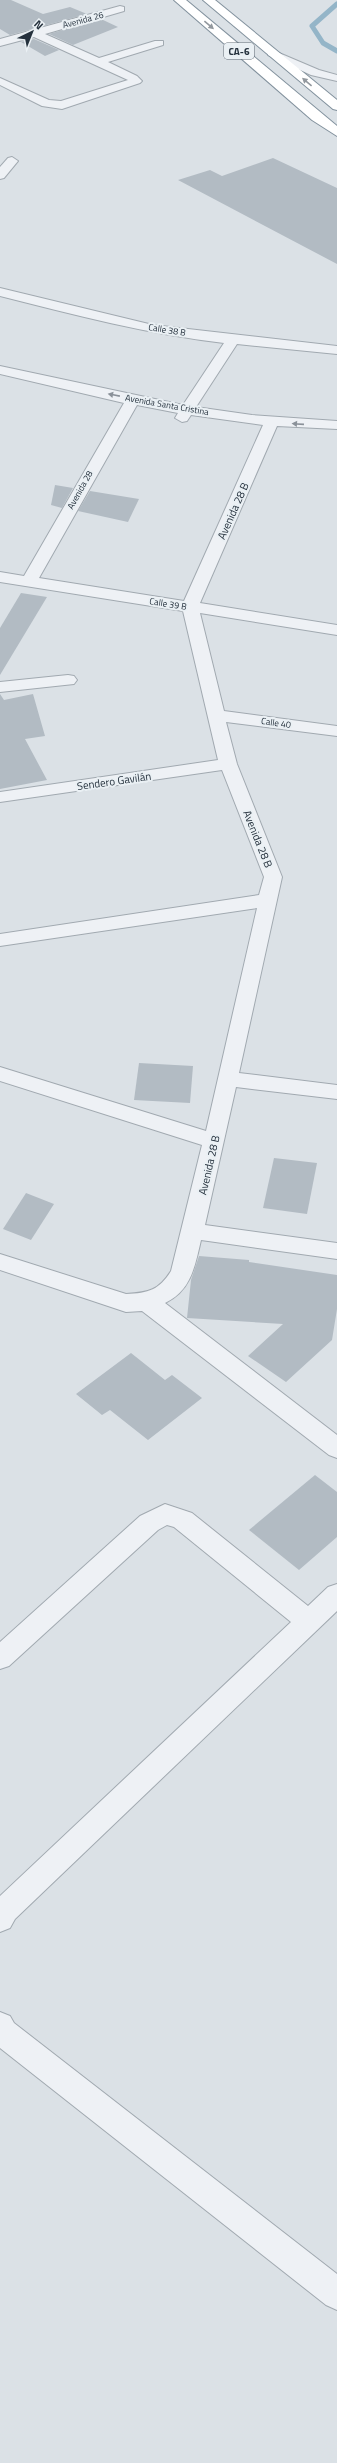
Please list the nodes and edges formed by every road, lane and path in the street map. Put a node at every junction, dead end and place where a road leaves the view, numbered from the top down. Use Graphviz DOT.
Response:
graph roads {
  1 [pos="179,0"];
  2 [pos="208,0"];
  3 [pos="120,10"];
  4 [pos="34,33"];
  5 [pos="159,43"];
  6 [pos="0,44"];
  7 [pos="272,53"];
  8 [pos="98,62"];
  9 [pos="337,78"];
  10 [pos="0,81"];
  11 [pos="337,106"];
  12 [pos="337,132"];
  13 [pos="12,161"];
  14 [pos="0,176"];
  15 [pos="0,292"];
  16 [pos="233,340"];
  17 [pos="337,350"];
  18 [pos="0,370"];
  19 [pos="0,382"];
  20 [pos="130,403"];
  21 [pos="185,414"];
  22 [pos="337,425"];
  23 [pos="269,428"];
  24 [pos="337,437"];
  25 [pos="0,577"];
  26 [pos="29,581"];
  27 [pos="190,607"];
  28 [pos="337,630"];
  29 [pos="68,680"];
  30 [pos="0,687"];
  31 [pos="216,715"];
  32 [pos="337,731"];
  33 [pos="228,764"];
  34 [pos="0,797"];
  35 [pos="269,900"];
  36 [pos="0,940"];
  37 [pos="0,1074"];
  38 [pos="229,1079"];
  39 [pos="337,1092"];
  40 [pos="214,1141"];
  41 [pos="193,1231"];
  42 [pos="337,1251"];
  43 [pos="0,1262"];
  44 [pos="148,1302"];
  45 [pos="337,1448"];
  46 [pos="337,1595"];
  47 [pos="309,1621"];
  48 [pos="0,1658"];
  49 [pos="0,1919"];
  50 [pos="0,2026"];
  51 [pos="337,2294"];
  1 -- 12 [label="highway, CA-6, one-way"];
  2 -- 7 [label="highway, CA-6"];
  3 -- 4 [label="street, Avenida 26"];
  4 -- 6 [label="street, Avenida 26"];
  4 -- 8 [label="street"];
  5 -- 8 [label="street"];
  7 -- 9 [label="street"];
  11 -- 7 [label="highway, CA-6, one-way"];
  8 -- 10 [label="street"];
  13 -- 14 [label="street"];
  15 -- 16 [label="street, Calle 38 B"];
  16 -- 17 [label="street, Calle 38 B"];
  16 -- 21 [label="street"];
  20 -- 18 [label="street, Avenida Santa Cristina, one-way"];
  19 -- 20 [label="street, Avenida Santa Cristina"];
  20 -- 21 [label="street, Avenida Santa Cristina"];
  20 -- 26 [label="street, Avenida 28"];
  21 -- 23 [label="street, Avenida Santa Cristina"];
  22 -- 23 [label="street, Avenida Santa Cristina, one-way"];
  23 -- 24 [label="street, Avenida Santa Cristina"];
  23 -- 27 [label="street, Avenida 28 B"];
  25 -- 26 [label="street, Calle 39 B"];
  26 -- 27 [label="street, Calle 39 B"];
  27 -- 28 [label="street, Calle 39 B"];
  27 -- 31 [label="street, Avenida 28 B"];
  29 -- 30 [label="street"];
  31 -- 32 [label="street, Calle 40"];
  31 -- 33 [label="street, Avenida 28 B"];
  33 -- 34 [label="street, Sendero Gavilán"];
  33 -- 35 [label="street, Avenida 28 B"];
  35 -- 36 [label="street"];
  35 -- 38 [label="street, Avenida 28 B"];
  37 -- 40 [label="street"];
  38 -- 39 [label="street"];
  38 -- 40 [label="street, Avenida 28 B"];
  40 -- 41 [label="street, Avenida 28 B"];
  41 -- 42 [label="street"];
  41 -- 44 [label="street, Avenida 28 B"];
  43 -- 44 [label="street"];
  44 -- 45 [label="street"];
  46 -- 47 [label="street"];
  47 -- 48 [label="street"];
  47 -- 49 [label="street"];
  50 -- 51 [label="street"];
}
